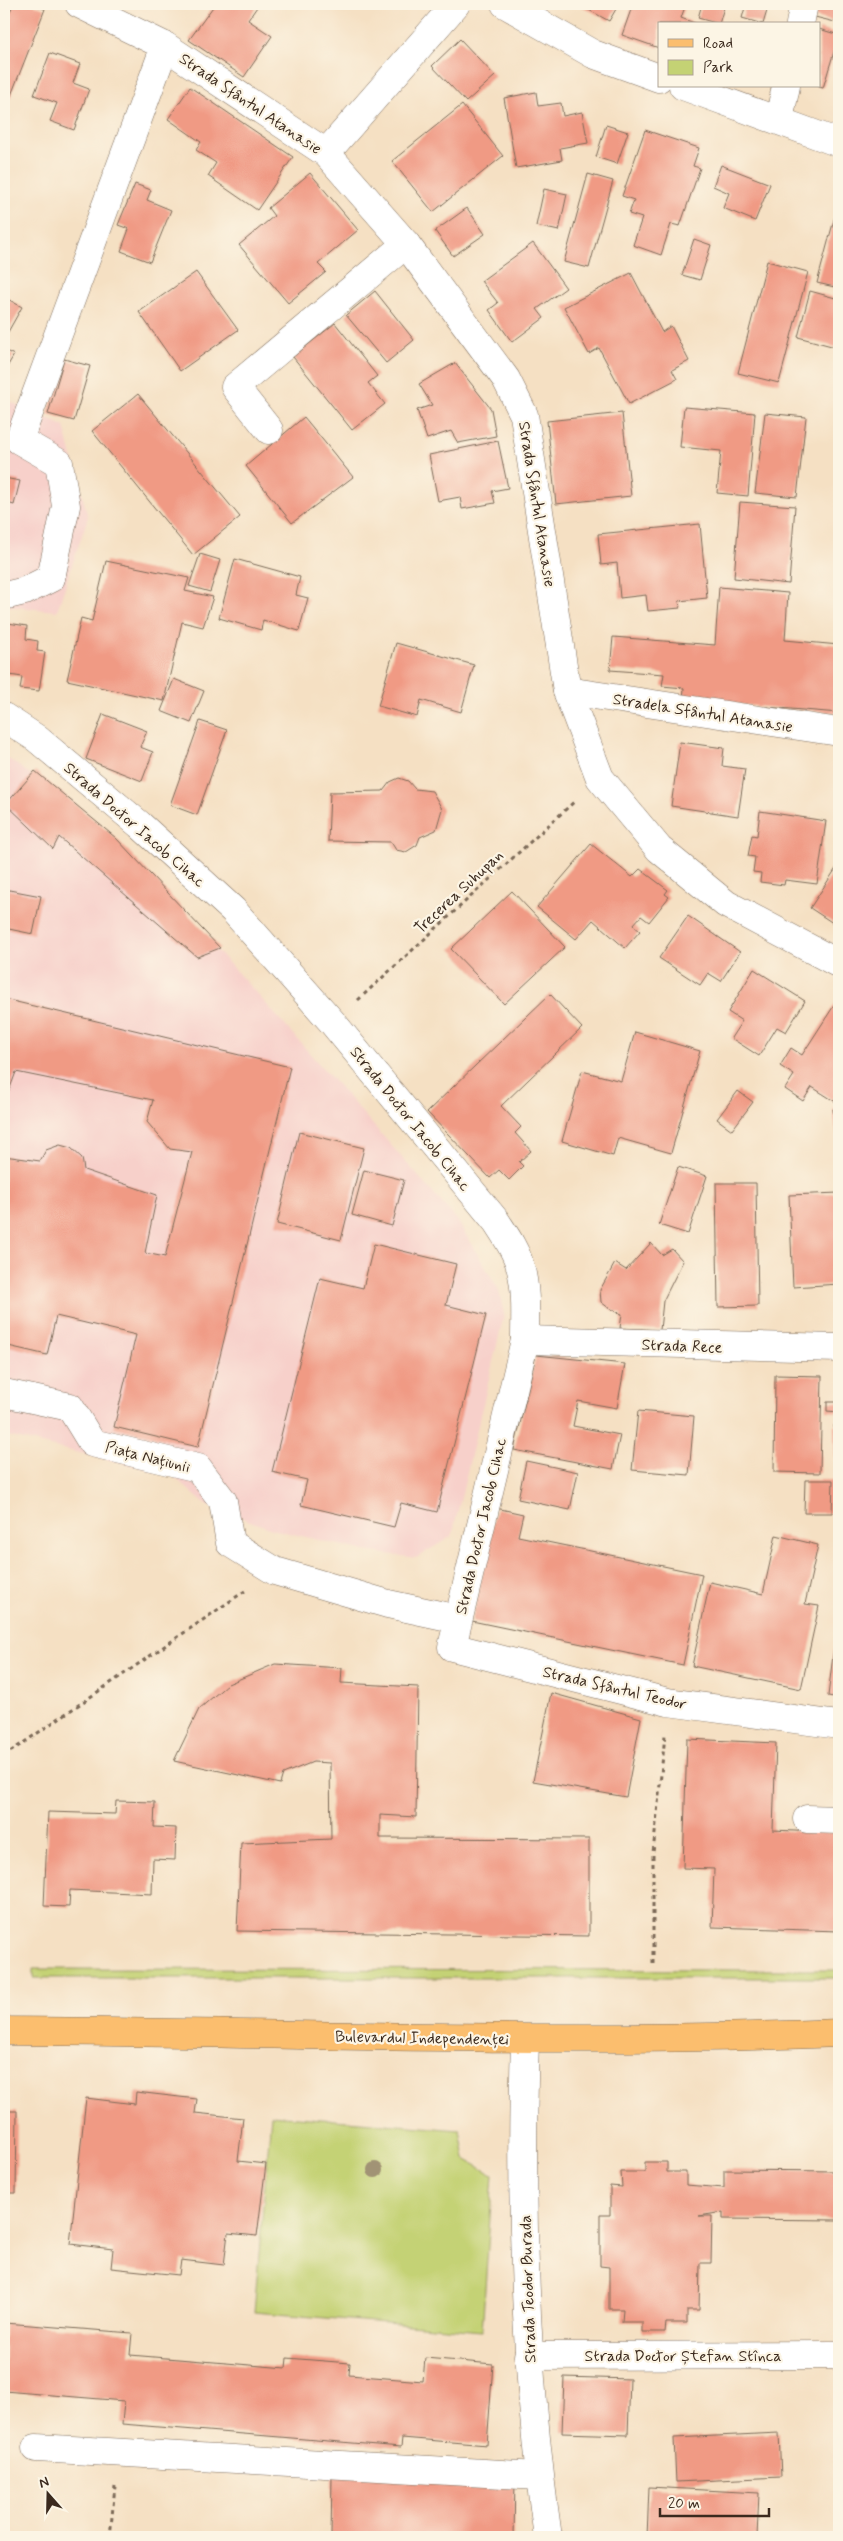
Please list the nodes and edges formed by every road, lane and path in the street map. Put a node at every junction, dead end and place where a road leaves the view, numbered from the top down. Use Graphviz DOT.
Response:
graph roads {
  1 [pos="78,4"];
  2 [pos="456,4"];
  3 [pos="505,4"];
  4 [pos="804,4"];
  5 [pos="800,22"];
  6 [pos="165,46"];
  7 [pos="658,78"];
  8 [pos="689,88"];
  9 [pos="786,88"];
  10 [pos="780,120"];
  11 [pos="839,143"];
  12 [pos="326,153"];
  13 [pos="406,244"];
  14 [pos="269,430"];
  15 [pos="4,596"];
  16 [pos="567,691"];
  17 [pos="4,717"];
  18 [pos="839,732"];
  19 [pos="600,778"];
  20 [pos="839,964"];
  21 [pos="333,1023"];
  22 [pos="525,1340"];
  23 [pos="839,1348"];
  24 [pos="4,1393"];
  25 [pos="275,1571"];
  26 [pos="458,1619"];
  27 [pos="452,1647"];
  28 [pos="668,1702"];
  29 [pos="839,1725"];
  30 [pos="4,1756"];
  31 [pos="807,1819"];
  32 [pos="839,1820"];
  33 [pos="653,1963"];
  34 [pos="4,2031"];
  35 [pos="839,2034"];
  36 [pos="525,2039"];
  37 [pos="839,2355"];
  38 [pos="528,2356"];
  39 [pos="36,2448"];
  40 [pos="118,2453"];
  41 [pos="539,2476"];
  42 [pos="110,2537"];
  43 [pos="548,2537"];
  1 -- 6 [label="street, Strada Sfântul Atanasie"];
  2 -- 12 [label="street"];
  3 -- 7 [label="street"];
  4 -- 5 [label="street"];
  6 -- 12 [label="street, Strada Sfântul Atanasie"];
  6 -- 15 [label="street"];
  8 -- 10 [label="street"];
  9 -- 10 [label="street"];
  10 -- 11 [label="street"];
  12 -- 13 [label="street, Strada Sfântul Atanasie"];
  13 -- 14 [label="street"];
  13 -- 16 [label="street, Strada Sfântul Atanasie"];
  16 -- 18 [label="street, Stradela Sfântul Atanasie"];
  16 -- 19 [label="street, Strada Sfântul Atanasie"];
  17 -- 21 [label="street, Strada Doctor Iacob Cihac"];
  19 -- 20 [label="street, Strada Sfântul Atanasie"];
  19 -- 21 [label="path, Trecerea Suhupan"];
  21 -- 22 [label="street, Strada Doctor Iacob Cihac"];
  22 -- 23 [label="street, Strada Rece"];
  22 -- 26 [label="street, Strada Doctor Iacob Cihac"];
  24 -- 25 [label="street, Piața Națiunii"];
  25 -- 26 [label="street, Piața Națiunii"];
  25 -- 30 [label="path"];
  26 -- 27 [label="street, Strada Doctor Iacob Cihac"];
  27 -- 28 [label="street, Strada Sfântul Teodor"];
  28 -- 29 [label="street, Strada Sfântul Teodor"];
  28 -- 33 [label="path"];
  31 -- 32 [label="street"];
  34 -- 36 [label="main road, Bulevardul Independenței"];
  35 -- 36 [label="main road, Bulevardul Independenței"];
  36 -- 38 [label="street, Strada Teodor Burada"];
  37 -- 38 [label="street, Strada Doctor Ștefan Stînca"];
  38 -- 41 [label="street, Strada Teodor Burada"];
  39 -- 40 [label="street"];
  40 -- 41 [label="street"];
  40 -- 42 [label="path"];
  41 -- 43 [label="street, Strada Teodor Burada"];
}
